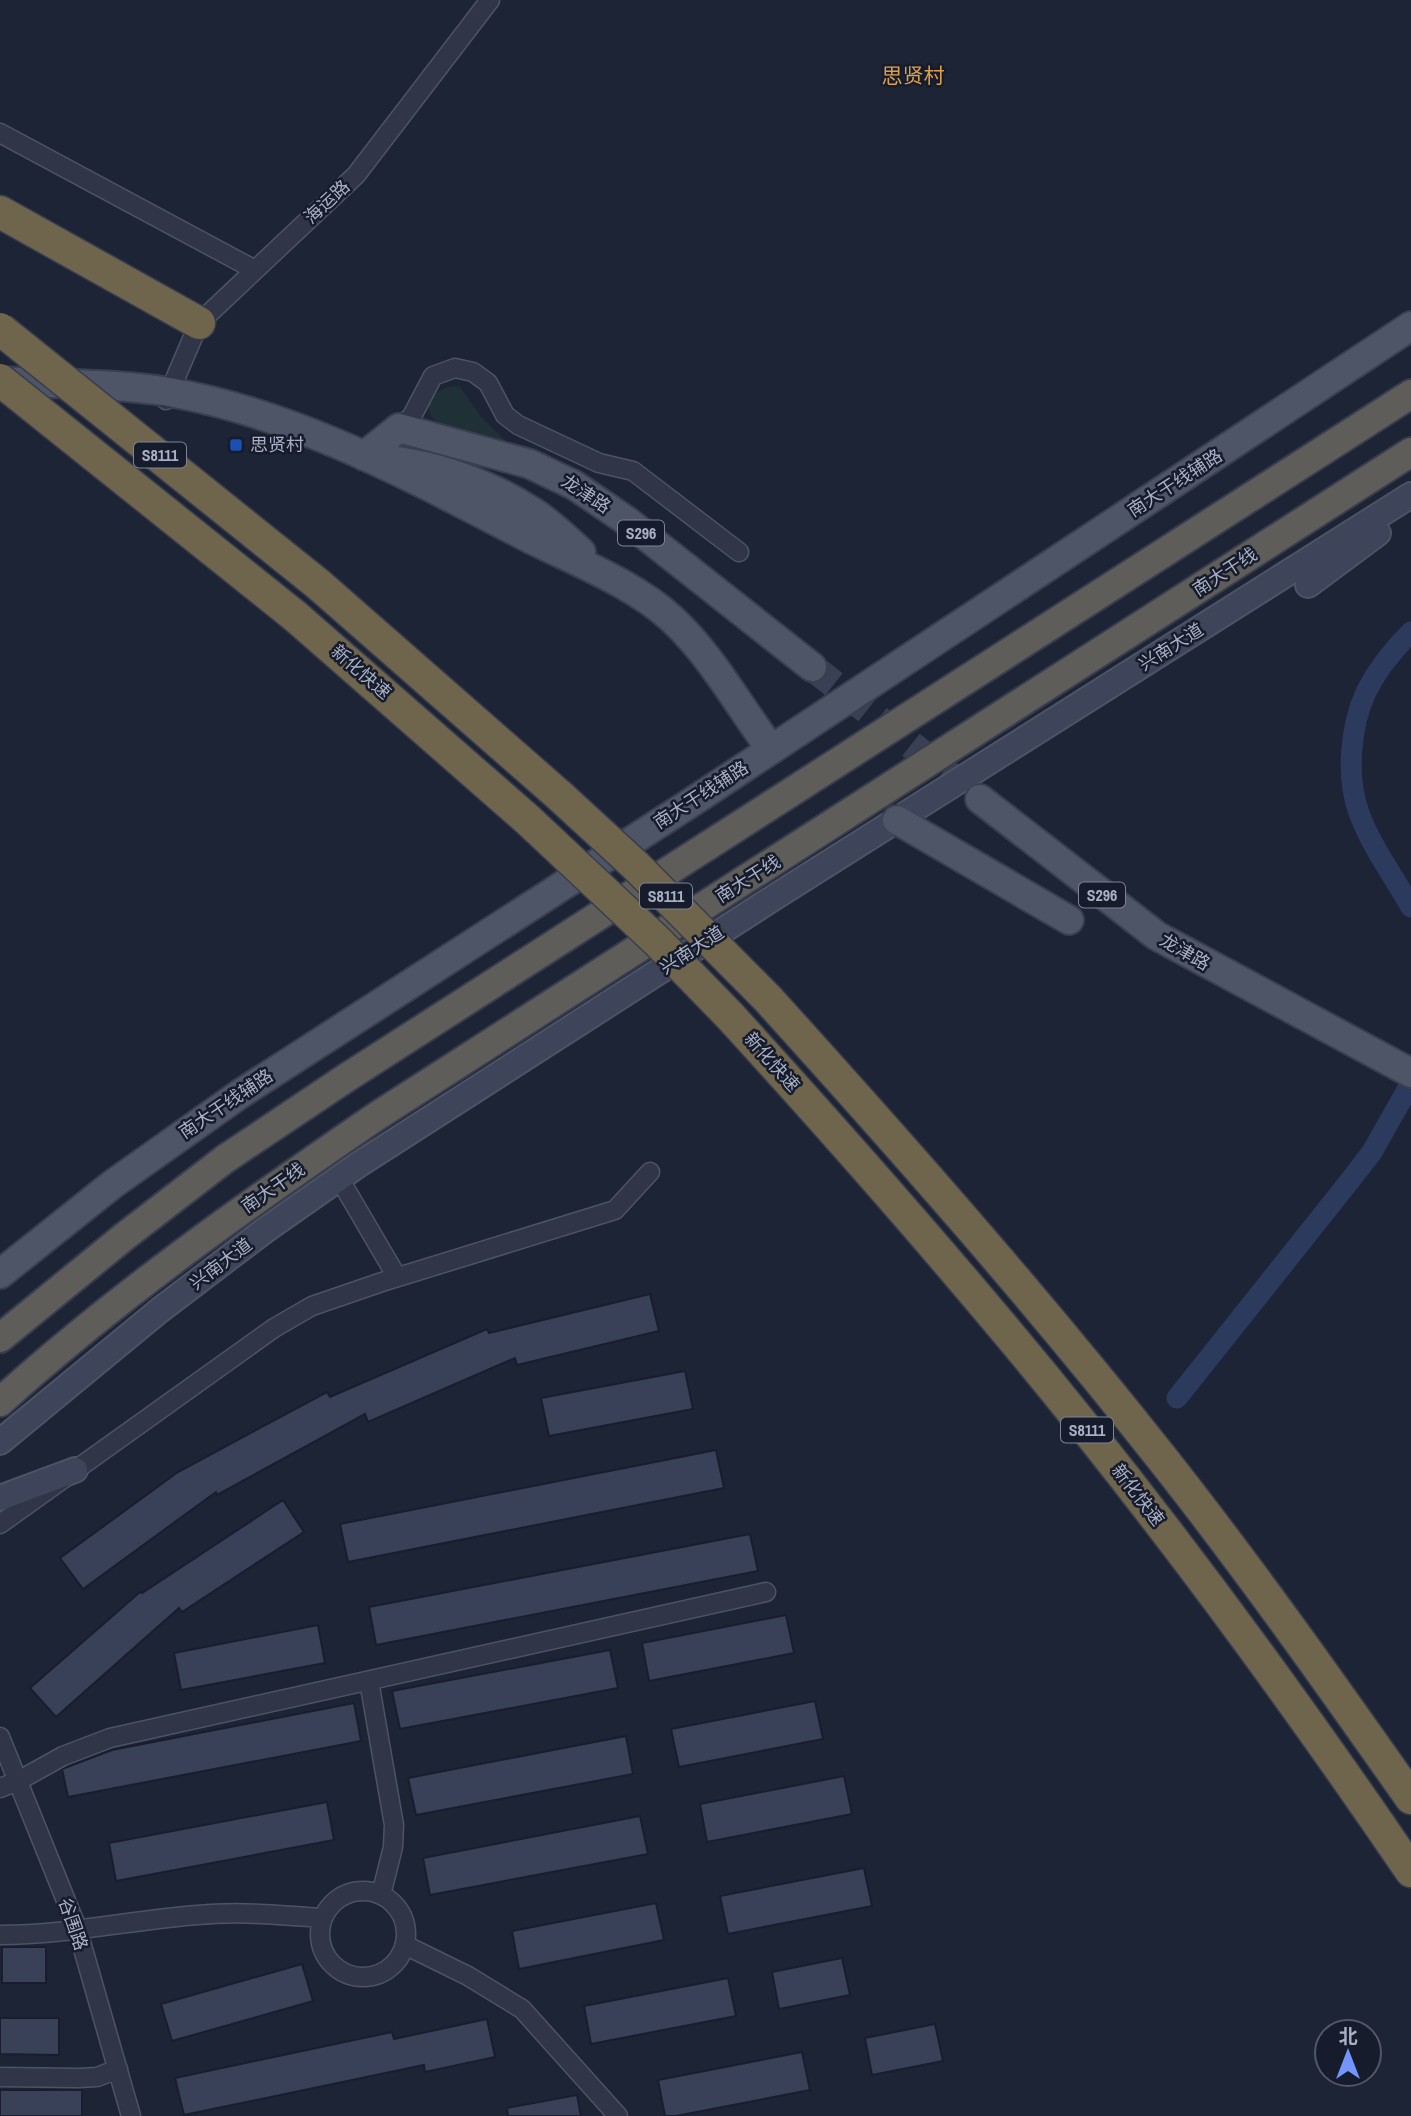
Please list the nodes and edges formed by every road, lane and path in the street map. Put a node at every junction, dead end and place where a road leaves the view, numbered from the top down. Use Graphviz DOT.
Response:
graph roads {
  1 [pos="490,0"];
  2 [pos="0,133"];
  3 [pos="0,212"];
  4 [pos="255,270"];
  5 [pos="199,323"];
  6 [pos="1411,326"];
  7 [pos="0,329"];
  8 [pos="0,380"];
  9 [pos="1411,394"];
  10 [pos="168,396"];
  11 [pos="399,428"];
  12 [pos="1411,452"];
  13 [pos="364,456"];
  14 [pos="1411,495"];
  15 [pos="1411,509"];
  16 [pos="739,552"];
  17 [pos="1308,585"];
  18 [pos="812,667"];
  19 [pos="771,748"];
  20 [pos="980,799"];
  21 [pos="897,820"];
  22 [pos="1069,920"];
  23 [pos="1404,1069"];
  24 [pos="650,1172"];
  25 [pos="340,1178"];
  26 [pos="0,1275"];
  27 [pos="397,1277"];
  28 [pos="0,1338"];
  29 [pos="0,1402"];
  30 [pos="0,1442"];
  31 [pos="75,1470"];
  32 [pos="0,1499"];
  33 [pos="0,1524"];
  34 [pos="766,1592"];
  35 [pos="369,1681"];
  36 [pos="0,1737"];
  37 [pos="18,1781"];
  38 [pos="0,1788"];
  39 [pos="1411,1798"];
  40 [pos="1411,1871"];
  41 [pos="381,1895"];
  42 [pos="322,1919"];
  43 [pos="77,1928"];
  44 [pos="0,1935"];
  45 [pos="405,1945"];
  46 [pos="118,2069"];
  47 [pos="0,2077"];
  48 [pos="131,2116"];
  49 [pos="618,2116"];
  1 -- 4 [label="street, 海运路"];
  2 -- 4 [label="street"];
  3 -- 5 [label="highway"];
  4 -- 5 [label="street, 海运路"];
  5 -- 10 [label="street, 海运路"];
  6 -- 19 [label="main road, 南大干线辅路"];
  7 -- 39 [label="highway, S8111, bridge"];
  8 -- 10 [label="main road"];
  8 -- 40 [label="highway, 新化快速 / S8111, bridge"];
  9 -- 28 [label="highway"];
  10 -- 13 [label="main road"];
  11 -- 13 [label="main road"];
  11 -- 16 [label="street"];
  11 -- 18 [label="main road, 龙津路 / S296"];
  12 -- 29 [label="highway, 南大干线"];
  13 -- 19 [label="main road"];
  14 -- 21 [label="main road, 兴南大道"];
  15 -- 17 [label="main road"];
  19 -- 26 [label="main road, 南大干线辅路"];
  20 -- 23 [label="main road, 龙津路 / S296"];
  21 -- 22 [label="main road"];
  21 -- 25 [label="main road, 兴南大道"];
  24 -- 27 [label="street"];
  25 -- 27 [label="street"];
  25 -- 30 [label="main road, 兴南大道"];
  27 -- 31 [label="street"];
  31 -- 32 [label="main road"];
  31 -- 33 [label="street"];
  34 -- 35 [label="street"];
  35 -- 37 [label="street"];
  35 -- 41 [label="street"];
  36 -- 37 [label="street, 谷围路"];
  37 -- 38 [label="street"];
  37 -- 43 [label="street, 谷围路"];
  41 -- 42 [label="street"];
  41 -- 45 [label="street"];
  42 -- 43 [label="street"];
  42 -- 45 [label="street"];
  43 -- 44 [label="street"];
  43 -- 46 [label="street, 谷围路"];
  45 -- 49 [label="street"];
  46 -- 47 [label="street"];
  46 -- 48 [label="street, 谷围路"];
}
